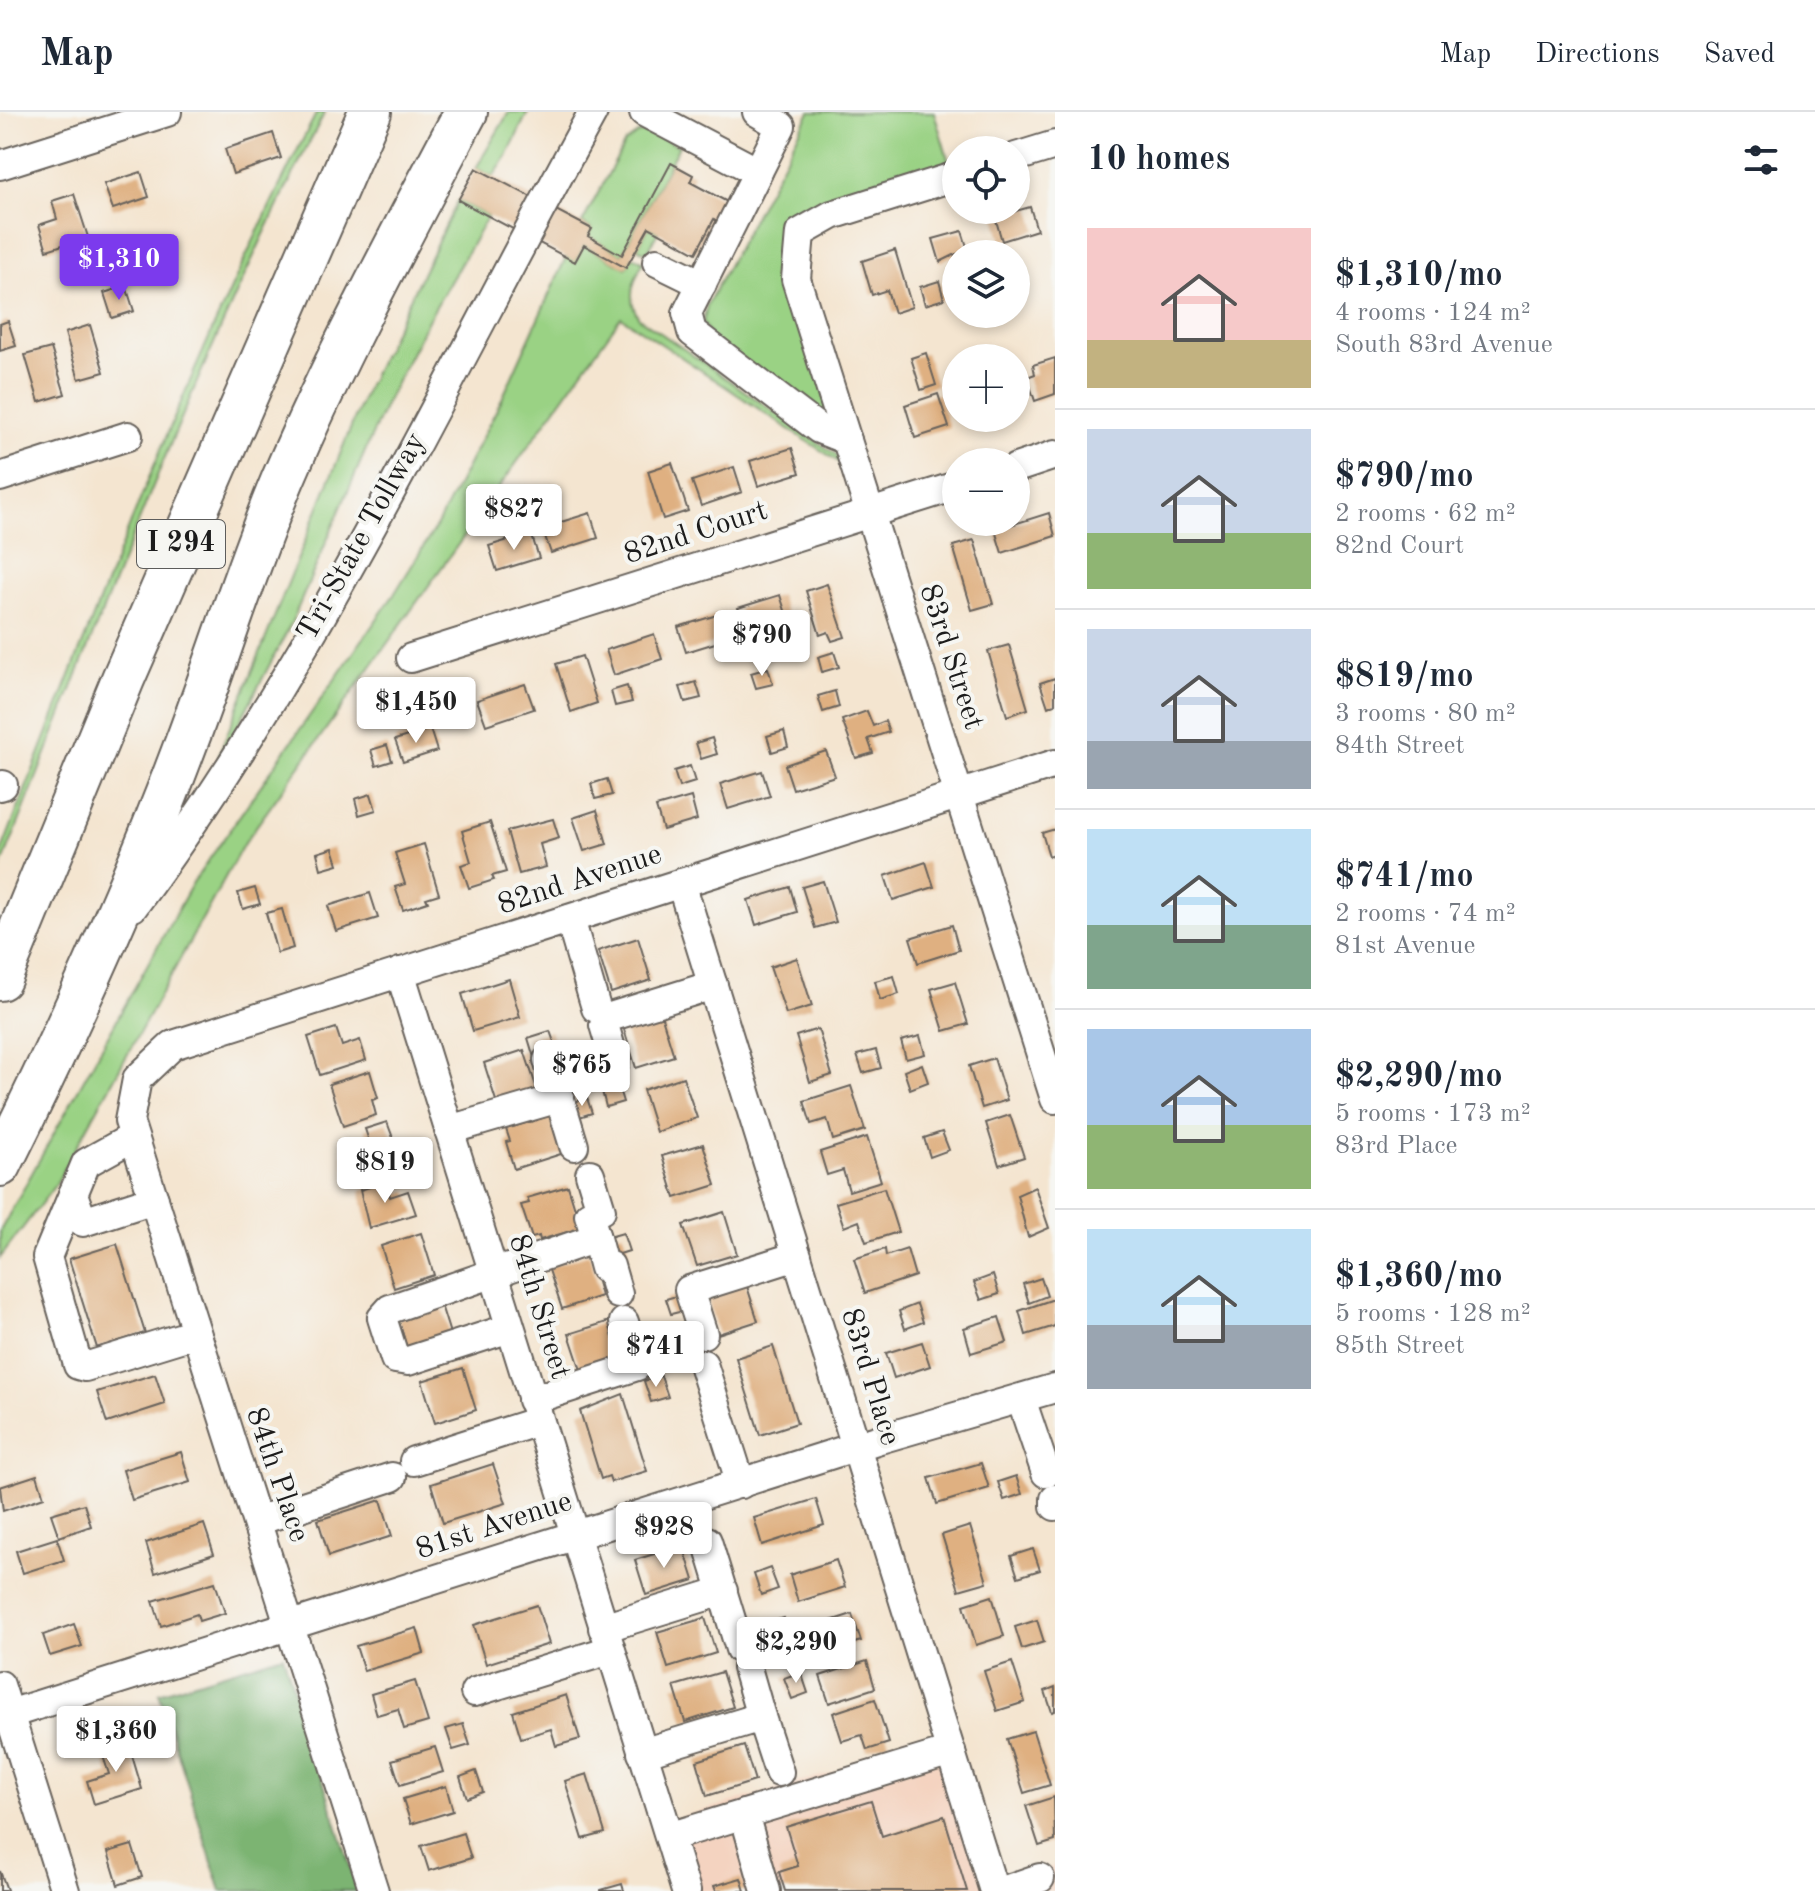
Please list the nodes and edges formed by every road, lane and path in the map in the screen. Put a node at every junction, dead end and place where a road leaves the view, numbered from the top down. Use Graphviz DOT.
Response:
graph roads {
  1 [pos="167,112"];
  2 [pos="370,112"];
  3 [pos="466,112"];
  4 [pos="593,112"];
  5 [pos="644,112"];
  6 [pos="757,112"];
  7 [pos="1055,145"];
  8 [pos="1030,153"];
  9 [pos="0,165"];
  10 [pos="758,172"];
  11 [pos="942,180"];
  12 [pos="657,262"];
  13 [pos="702,284"];
  14 [pos="128,436"];
  15 [pos="847,440"];
  16 [pos="1055,455"];
  17 [pos="1030,463"];
  18 [pos="0,477"];
  19 [pos="942,491"];
  20 [pos="870,514"];
  21 [pos="411,658"];
  22 [pos="1055,764"];
  23 [pos="959,795"];
  24 [pos="681,883"];
  25 [pos="570,919"];
  26 [pos="104,946"];
  27 [pos="400,972"];
  28 [pos="0,979"];
  29 [pos="713,985"];
  30 [pos="596,1008"];
  31 [pos="548,1060"];
  32 [pos="615,1062"];
  33 [pos="137,1079"];
  34 [pos="559,1098"];
  35 [pos="1055,1099"];
  36 [pos="449,1130"];
  37 [pos="133,1137"];
  38 [pos="574,1146"];
  39 [pos="0,1165"];
  40 [pos="590,1174"];
  41 [pos="73,1194"];
  42 [pos="154,1199"];
  43 [pos="596,1238"];
  44 [pos="797,1256"];
  45 [pos="493,1273"];
  46 [pos="618,1294"];
  47 [pos="624,1322"];
  48 [pos="510,1328"];
  49 [pos="196,1333"];
  50 [pos="703,1334"];
  51 [pos="703,1364"];
  52 [pos="1055,1388"];
  53 [pos="1021,1399"];
  54 [pos="536,1410"];
  55 [pos="856,1447"];
  56 [pos="741,1484"];
  57 [pos="1050,1486"];
  58 [pos="1055,1506"];
  59 [pos="257,1521"];
  60 [pos="574,1535"];
  61 [pos="707,1541"];
  62 [pos="723,1591"];
  63 [pos="292,1627"];
  64 [pos="607,1639"];
  65 [pos="0,1685"];
  66 [pos="475,1692"];
  67 [pos="4,1716"];
  68 [pos="761,1717"];
  69 [pos="951,1751"];
  70 [pos="642,1753"];
  71 [pos="779,1772"];
  72 [pos="744,1814"];
  73 [pos="669,1837"];
  74 [pos="1046,1881"];
  75 [pos="65,1891"];
  76 [pos="374,1891"];
  77 [pos="686,1891"];
  78 [pos="766,1891"];
  79 [pos="994,1891"];
  80 [pos="1002,1891"];
  1 -- 9 [label="street"];
  2 -- 28 [label="highway, I 294"];
  3 -- 26 [label="highway, Tri-State Tollway / I 294"];
  4 -- 26 [label="street, Tri-State Tollway / I 294"];
  5 -- 10 [label="street"];
  6 -- 10 [label="street"];
  7 -- 8 [label="street"];
  10 -- 13 [label="street"];
  11 -- 15 [label="street, 83rd Street"];
  12 -- 13 [label="street"];
  13 -- 15 [label="street"];
  14 -- 18 [label="street"];
  15 -- 20 [label="street, 83rd Street"];
  16 -- 17 [label="street"];
  19 -- 20 [label="street, 82nd Court"];
  20 -- 21 [label="street, 82nd Court"];
  20 -- 23 [label="street, 83rd Street"];
  22 -- 23 [label="street, 82nd Avenue"];
  23 -- 24 [label="street, 82nd Avenue"];
  23 -- 35 [label="street, 83rd Street"];
  24 -- 25 [label="street, 82nd Avenue"];
  24 -- 29 [label="street, 83rd Place"];
  25 -- 27 [label="street, 82nd Avenue"];
  25 -- 30 [label="street"];
  26 -- 39 [label="highway, Tri-State Tollway / I 294"];
  27 -- 33 [label="street, 82nd Avenue"];
  27 -- 36 [label="street, 84th Street"];
  29 -- 32 [label="street"];
  29 -- 44 [label="street, 83rd Place"];
  31 -- 34 [label="street"];
  33 -- 37 [label="street, 84th Place"];
  34 -- 36 [label="street"];
  34 -- 38 [label="street"];
  36 -- 45 [label="street, 84th Street"];
  37 -- 41 [label="street"];
  37 -- 42 [label="street, 84th Place"];
  40 -- 43 [label="street"];
  41 -- 42 [label="street"];
  41 -- 49 [label="street"];
  42 -- 49 [label="street, 84th Place"];
  43 -- 45 [label="street"];
  43 -- 46 [label="street"];
  44 -- 50 [label="street"];
  44 -- 55 [label="street, 83rd Place"];
  45 -- 48 [label="street, 84th Street"];
  45 -- 48 [label="street"];
  47 -- 54 [label="street"];
  48 -- 54 [label="street, 84th Street"];
  49 -- 59 [label="street, 84th Place"];
  51 -- 56 [label="street"];
  52 -- 53 [label="street, 81st Avenue"];
  53 -- 55 [label="street, 81st Avenue"];
  53 -- 57 [label="street"];
  54 -- 59 [label="street"];
  54 -- 60 [label="street, 84th Street"];
  55 -- 56 [label="street, 81st Avenue"];
  55 -- 69 [label="street, 83rd Place"];
  56 -- 60 [label="street, 81st Avenue"];
  57 -- 58 [label="street"];
  59 -- 63 [label="street, 84th Place"];
  60 -- 63 [label="street, 81st Avenue"];
  60 -- 64 [label="street, 84th Street"];
  61 -- 62 [label="street"];
  62 -- 64 [label="street"];
  62 -- 68 [label="street"];
  63 -- 67 [label="street, 81st Avenue"];
  63 -- 76 [label="street, 84th Place"];
  64 -- 66 [label="street"];
  64 -- 70 [label="street, 84th Street"];
  65 -- 67 [label="street"];
  67 -- 75 [label="street"];
  68 -- 70 [label="street"];
  68 -- 71 [label="street"];
  69 -- 72 [label="street"];
  69 -- 79 [label="street, 83rd Place"];
  70 -- 73 [label="street, 84th Street"];
  72 -- 73 [label="street"];
  72 -- 78 [label="street"];
  73 -- 77 [label="street, 84th Street"];
  74 -- 80 [label="street"];
}
